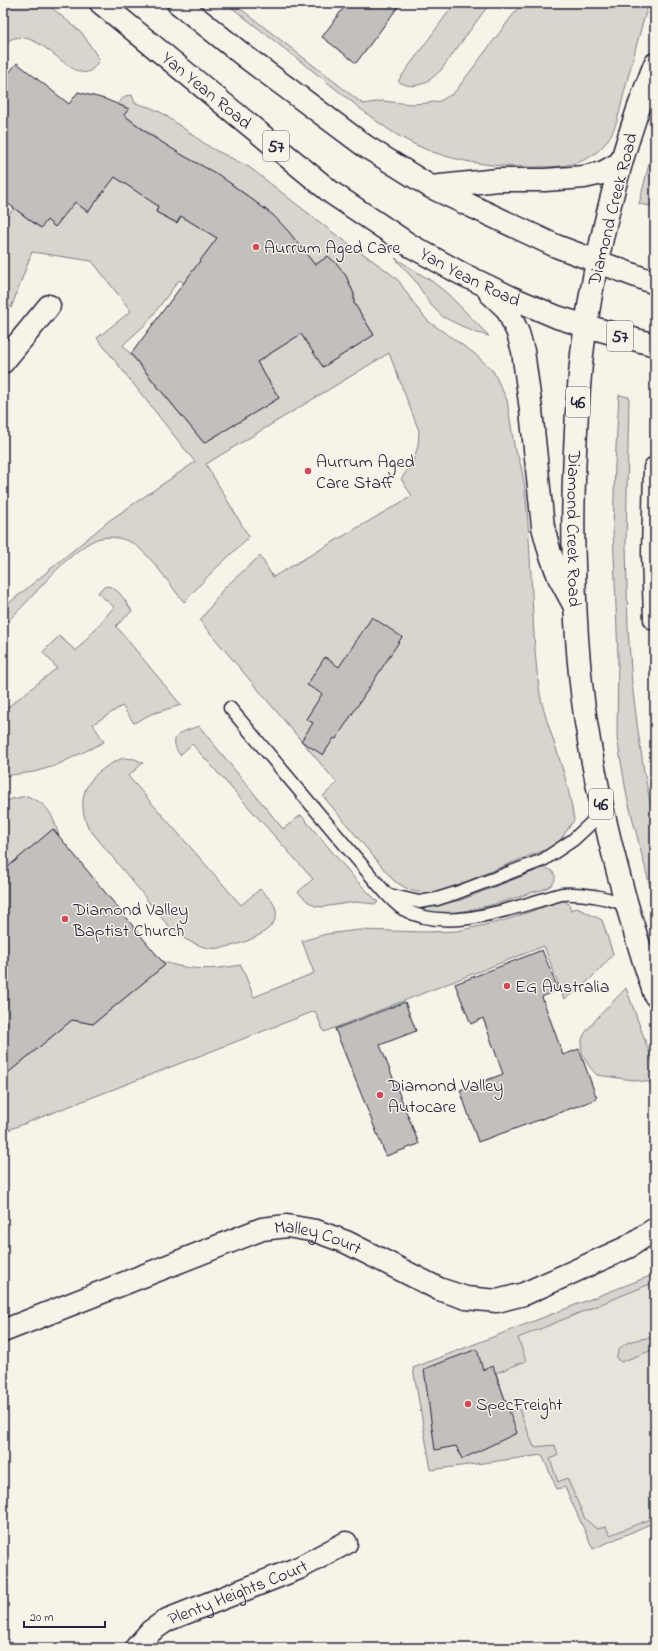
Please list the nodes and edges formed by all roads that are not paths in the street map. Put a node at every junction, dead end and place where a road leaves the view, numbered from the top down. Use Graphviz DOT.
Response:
graph roads {
  1 [pos="101,3"];
  2 [pos="178,3"];
  3 [pos="655,64"];
  4 [pos="620,163"];
  5 [pos="431,187"];
  6 [pos="598,261"];
  7 [pos="462,274"];
  8 [pos="655,283"];
  9 [pos="49,306"];
  10 [pos="586,326"];
  11 [pos="655,345"];
  12 [pos="3,362"];
  13 [pos="655,468"];
  14 [pos="575,607"];
  15 [pos="655,619"];
  16 [pos="230,708"];
  17 [pos="603,812"];
  18 [pos="386,894"];
  19 [pos="627,905"];
  20 [pos="655,995"];
  21 [pos="655,1229"];
  22 [pos="655,1241"];
  23 [pos="628,1247"];
  24 [pos="3,1331"];
  25 [pos="346,1543"];
  26 [pos="136,1648"];
  1 -- 7 [label="main road, Yan Yean Road / 57"];
  2 -- 5 [label="main road"];
  3 -- 4 [label="main road, Diamond Creek Road / 46"];
  4 -- 5 [label="main road"];
  4 -- 6 [label="main road, Diamond Creek Road / 46"];
  5 -- 6 [label="main road"];
  6 -- 8 [label="main road"];
  6 -- 10 [label="main road, Diamond Creek Road / 46"];
  7 -- 10 [label="main road, Yan Yean Road / 57"];
  7 -- 14 [label="main road"];
  9 -- 12 [label="main road"];
  10 -- 11 [label="main road, Yan Yean Road / 57"];
  10 -- 14 [label="main road, Diamond Creek Road / 46"];
  13 -- 15 [label="main road"];
  14 -- 17 [label="main road, Diamond Creek Road / 46"];
  16 -- 18 [label="lane"];
  17 -- 18 [label="lane"];
  17 -- 19 [label="main road, Diamond Creek Road / 46"];
  18 -- 19 [label="lane"];
  19 -- 20 [label="main road, Diamond Creek Road / 46"];
  21 -- 23 [label="main road, Malley Court"];
  22 -- 23 [label="main road, Malley Court"];
  23 -- 24 [label="main road, Malley Court"];
  25 -- 26 [label="main road, Plenty Heights Court"];
}
